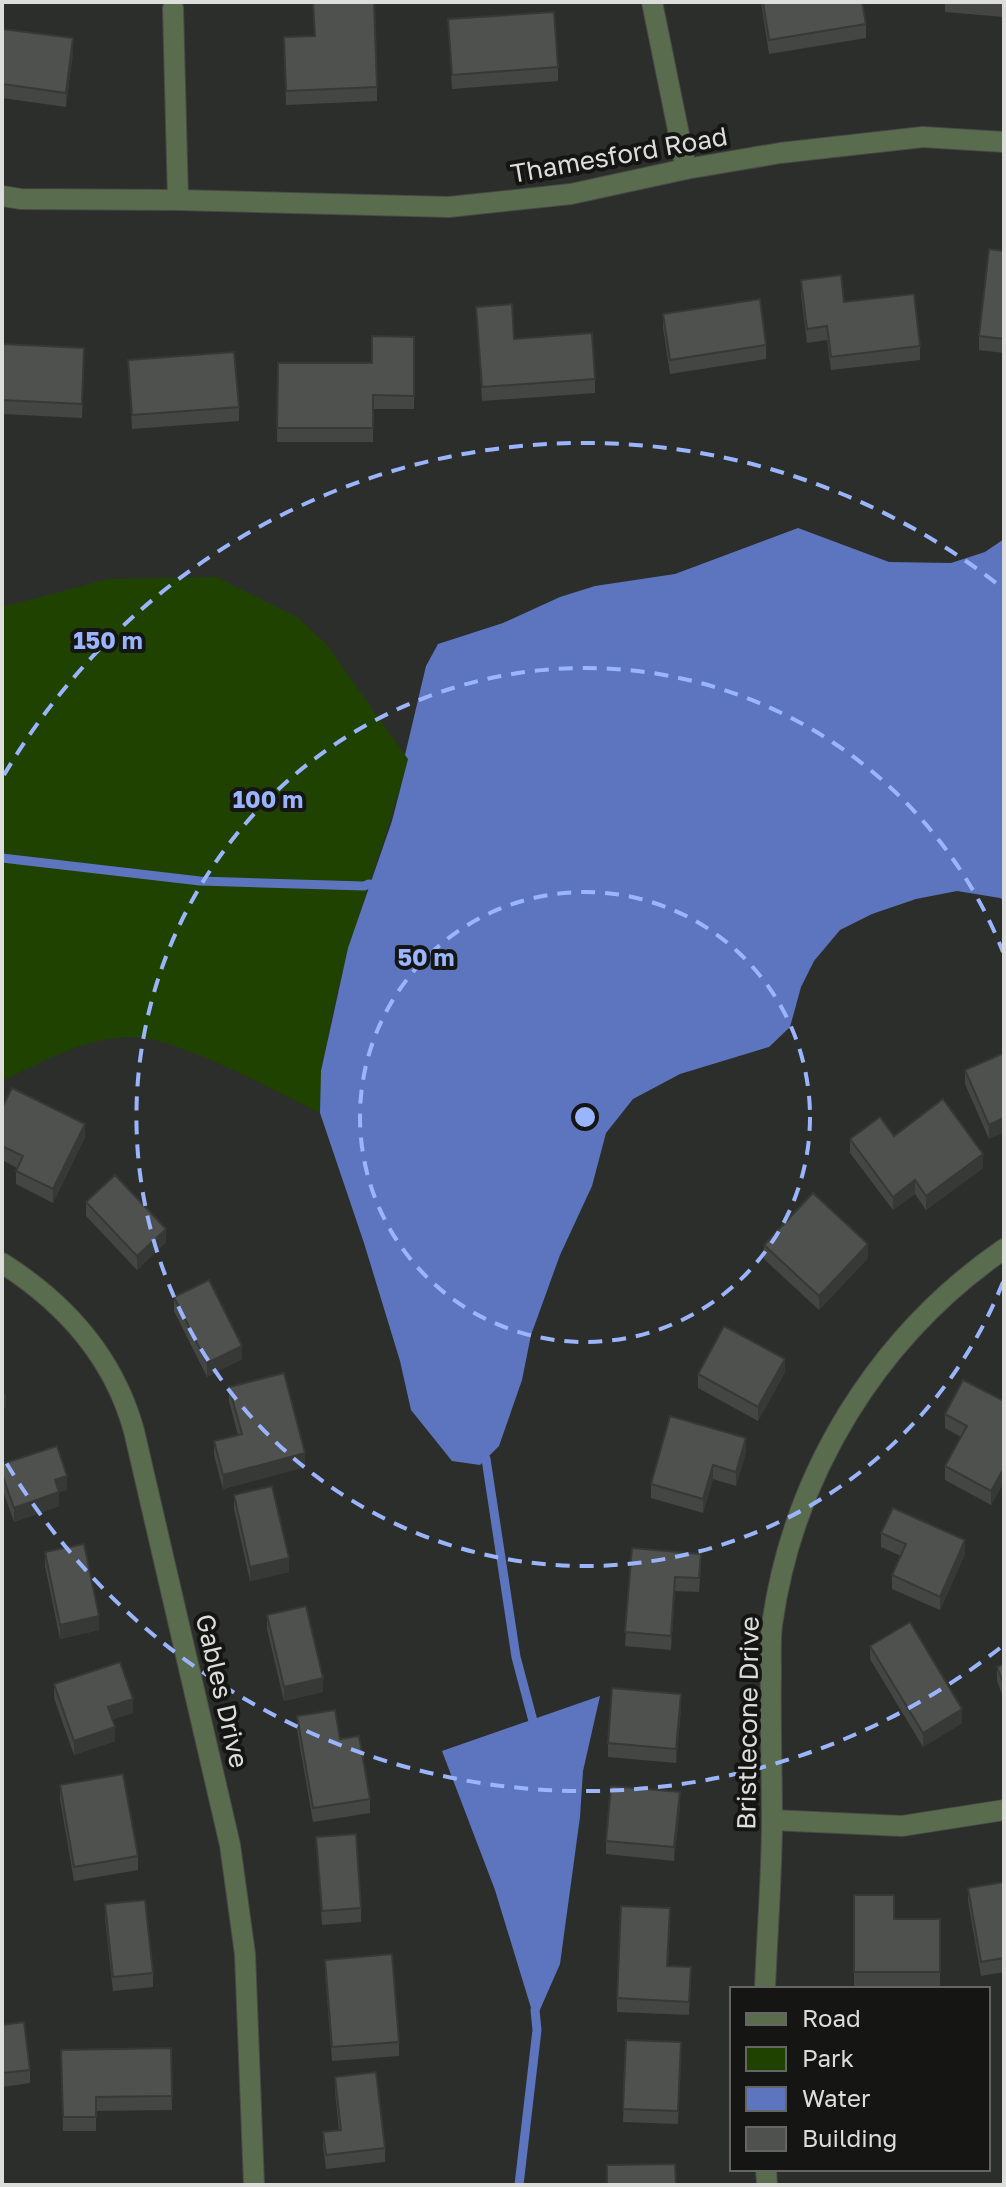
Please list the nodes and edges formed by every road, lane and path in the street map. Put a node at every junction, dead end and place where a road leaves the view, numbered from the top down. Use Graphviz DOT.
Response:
graph roads {
  1 [pos="652,2"];
  2 [pos="173,8"];
  3 [pos="1004,142"];
  4 [pos="686,169"];
  5 [pos="2,196"];
  6 [pos="178,200"];
  7 [pos="1004,1249"];
  8 [pos="2,1263"];
  9 [pos="1004,1810"];
  10 [pos="772,1820"];
  11 [pos="765,1987"];
  12 [pos="254,2185"];
  1 -- 4 [label="street"];
  2 -- 6 [label="street"];
  3 -- 4 [label="street, Thamesford Road"];
  4 -- 6 [label="street, Thamesford Road"];
  5 -- 6 [label="street, Thamesford Road"];
  7 -- 10 [label="street, Bristlecone Drive"];
  8 -- 12 [label="street, Gables Drive"];
  9 -- 10 [label="street"];
  10 -- 11 [label="street, Bristlecone Drive"];
}
